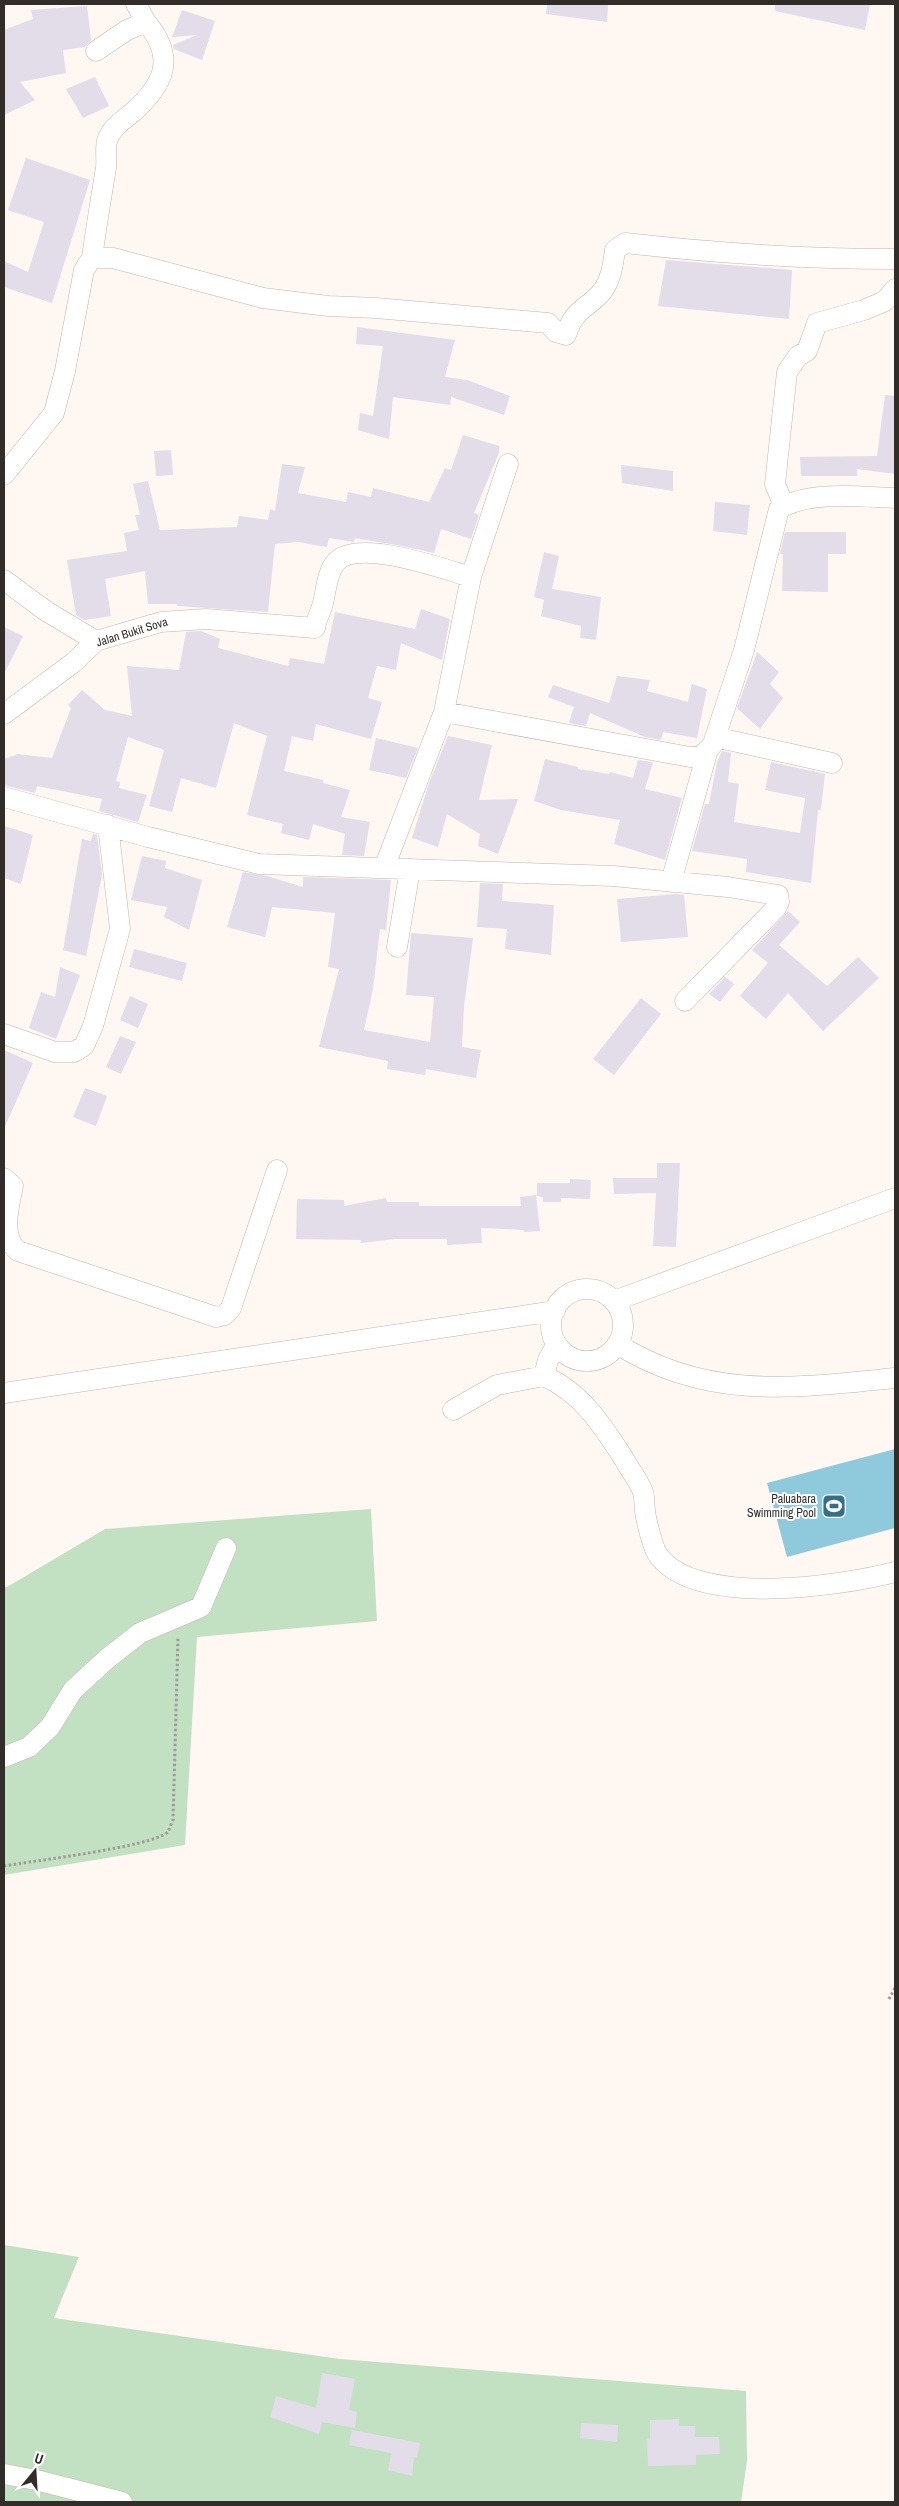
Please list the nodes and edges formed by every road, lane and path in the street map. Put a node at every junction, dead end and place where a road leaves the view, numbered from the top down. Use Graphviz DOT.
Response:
graph roads {
  1 [pos="136,4"];
  2 [pos="146,22"];
  3 [pos="96,52"];
  4 [pos="92,258"];
  5 [pos="895,259"];
  6 [pos="895,289"];
  7 [pos="508,464"];
  8 [pos="4,475"];
  9 [pos="895,498"];
  10 [pos="784,506"];
  11 [pos="471,576"];
  12 [pos="4,580"];
  13 [pos="96,641"];
  14 [pos="444,712"];
  15 [pos="4,714"];
  16 [pos="711,745"];
  17 [pos="832,763"];
  18 [pos="4,797"];
  19 [pos="108,825"];
  20 [pos="384,868"];
  21 [pos="410,869"];
  22 [pos="671,882"];
  23 [pos="397,947"];
  24 [pos="684,1002"];
  25 [pos="4,1034"];
  26 [pos="277,1170"];
  27 [pos="4,1178"];
  28 [pos="895,1198"];
  29 [pos="614,1301"];
  30 [pos="555,1310"];
  31 [pos="557,1344"];
  32 [pos="617,1344"];
  33 [pos="544,1376"];
  34 [pos="895,1378"];
  35 [pos="4,1394"];
  36 [pos="453,1410"];
  37 [pos="226,1548"];
  38 [pos="895,1572"];
  39 [pos="179,1615"];
  40 [pos="4,1757"];
  41 [pos="4,1866"];
  42 [pos="895,1988"];
  43 [pos="889,1999"];
  44 [pos="4,2474"];
  45 [pos="122,2502"];
  1 -- 2 [label="street"];
  2 -- 3 [label="street"];
  2 -- 4 [label="street"];
  4 -- 5 [label="street"];
  4 -- 8 [label="street"];
  6 -- 10 [label="street"];
  7 -- 11 [label="street"];
  9 -- 10 [label="street"];
  10 -- 16 [label="street"];
  11 -- 13 [label="street, Jalan Bukit Sova"];
  11 -- 14 [label="street"];
  12 -- 13 [label="street"];
  13 -- 15 [label="street, Jalan Bukit Sova"];
  14 -- 16 [label="street"];
  14 -- 20 [label="street"];
  16 -- 17 [label="street"];
  16 -- 22 [label="street"];
  18 -- 19 [label="street"];
  19 -- 20 [label="street"];
  19 -- 25 [label="street"];
  20 -- 21 [label="street"];
  21 -- 22 [label="street"];
  21 -- 23 [label="street"];
  22 -- 24 [label="street"];
  26 -- 27 [label="street"];
  28 -- 29 [label="street"];
  29 -- 30 [label="street"];
  29 -- 32 [label="street"];
  30 -- 31 [label="street"];
  30 -- 35 [label="street"];
  31 -- 32 [label="street"];
  31 -- 33 [label="street"];
  32 -- 34 [label="street"];
  33 -- 36 [label="street"];
  33 -- 38 [label="street"];
  37 -- 39 [label="street"];
  39 -- 40 [label="street"];
  39 -- 41 [label="path"];
  42 -- 43 [label="path"];
  44 -- 45 [label="street"];
}
